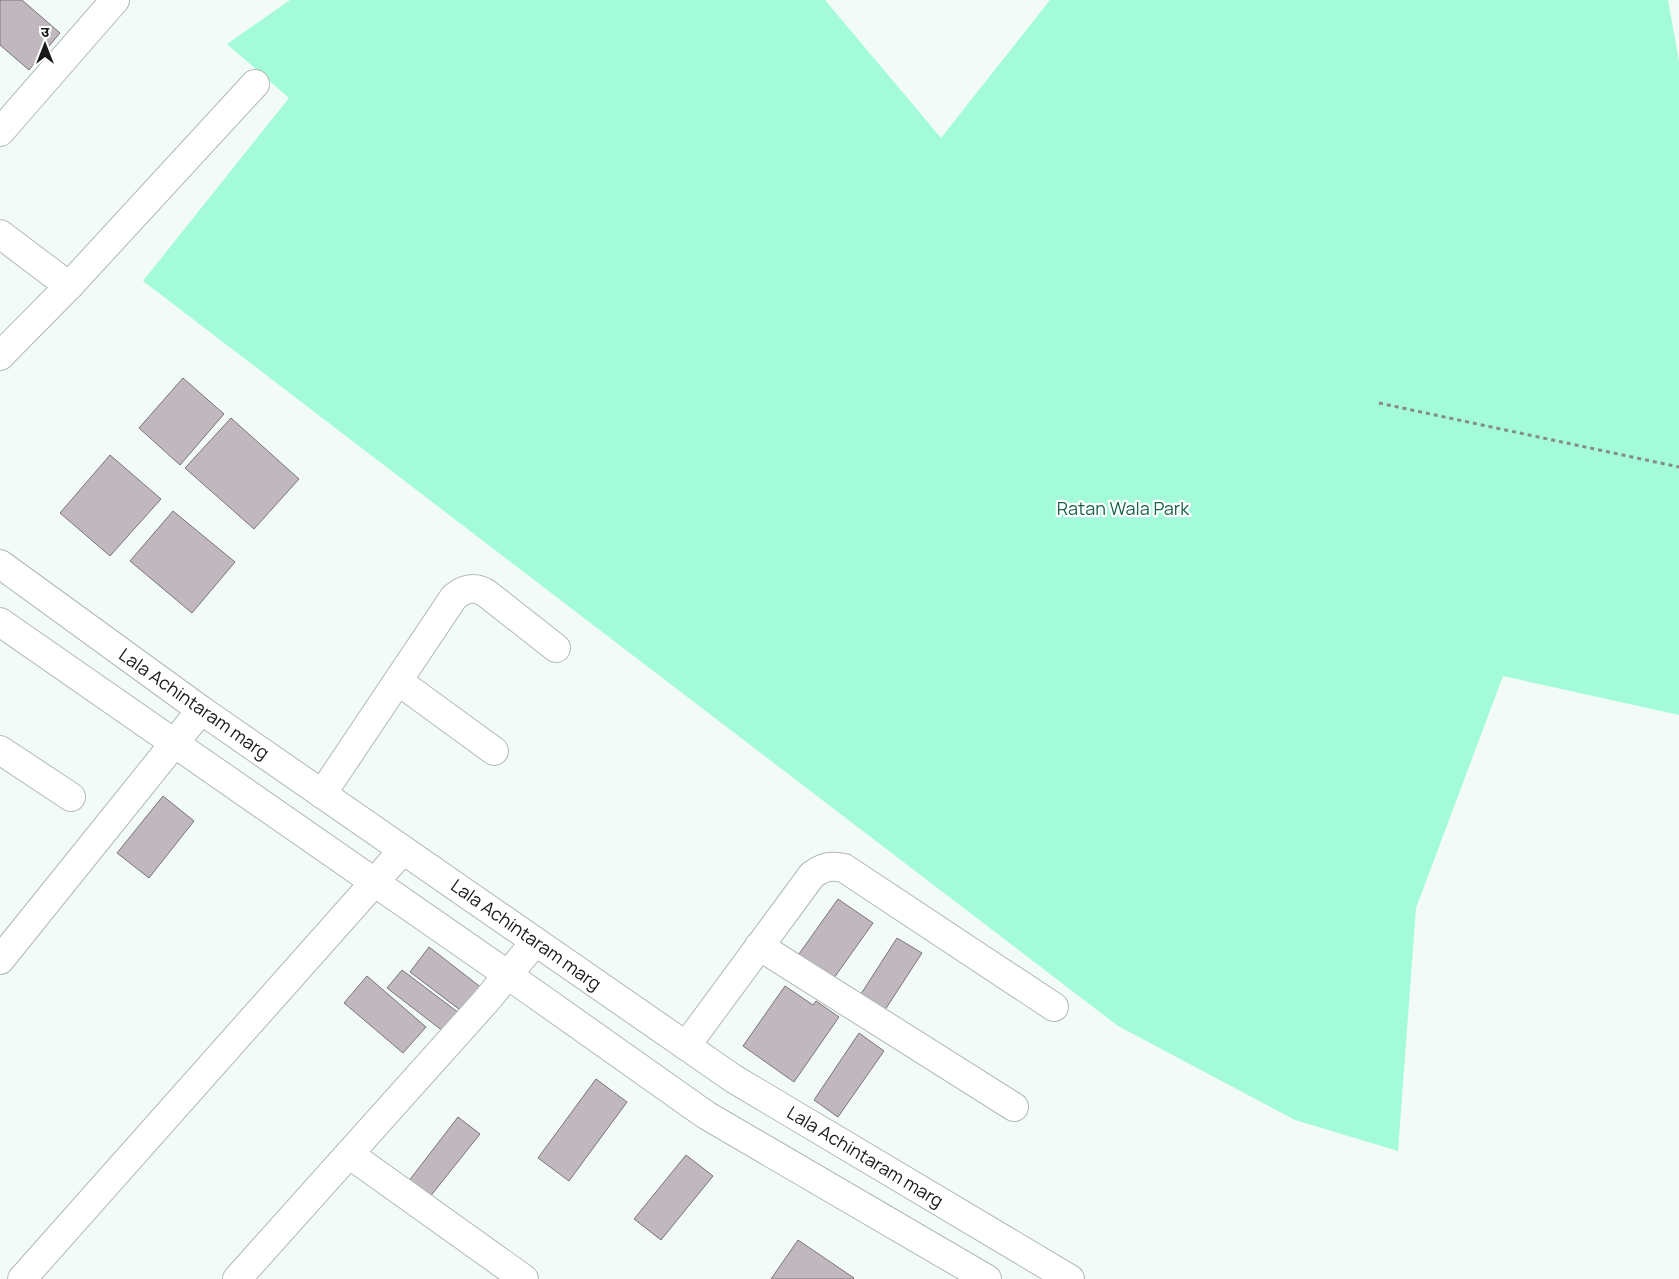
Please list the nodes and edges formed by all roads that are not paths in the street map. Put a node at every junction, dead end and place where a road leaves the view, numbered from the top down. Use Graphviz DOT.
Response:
graph roads {
  1 [pos="115,0"];
  2 [pos="255,84"];
  3 [pos="0,132"];
  4 [pos="0,234"];
  5 [pos="69,286"];
  6 [pos="0,356"];
  7 [pos="0,564"];
  8 [pos="0,622"];
  9 [pos="556,648"];
  10 [pos="398,681"];
  11 [pos="201,710"];
  12 [pos="175,743"];
  13 [pos="0,750"];
  14 [pos="494,750"];
  15 [pos="322,794"];
  16 [pos="71,797"];
  17 [pos="403,850"];
  18 [pos="374,882"];
  19 [pos="535,942"];
  20 [pos="759,946"];
  21 [pos="0,960"];
  22 [pos="508,975"];
  23 [pos="1054,1007"];
  24 [pos="686,1046"];
  25 [pos="1014,1107"];
  26 [pos="349,1154"];
  27 [pos="22,1279"];
  28 [pos="236,1279"];
  29 [pos="524,1279"];
  30 [pos="987,1279"];
  31 [pos="1070,1279"];
  1 -- 3 [label="street"];
  2 -- 5 [label="street"];
  4 -- 5 [label="street"];
  5 -- 6 [label="street"];
  7 -- 11 [label="street, Lala Achintaram marg"];
  8 -- 12 [label="street"];
  9 -- 10 [label="street"];
  10 -- 14 [label="street"];
  10 -- 15 [label="street"];
  11 -- 12 [label="street"];
  11 -- 15 [label="street, Lala Achintaram marg"];
  12 -- 18 [label="street"];
  12 -- 21 [label="street"];
  13 -- 16 [label="street"];
  15 -- 17 [label="street, Lala Achintaram marg"];
  17 -- 18 [label="street"];
  17 -- 19 [label="street, Lala Achintaram marg"];
  18 -- 22 [label="street"];
  18 -- 27 [label="street"];
  19 -- 22 [label="street"];
  19 -- 24 [label="street, Lala Achintaram marg"];
  20 -- 23 [label="street"];
  20 -- 24 [label="street"];
  20 -- 25 [label="street"];
  22 -- 26 [label="street"];
  22 -- 30 [label="street"];
  24 -- 31 [label="street, Lala Achintaram marg"];
  26 -- 28 [label="street"];
  26 -- 29 [label="street"];
}
